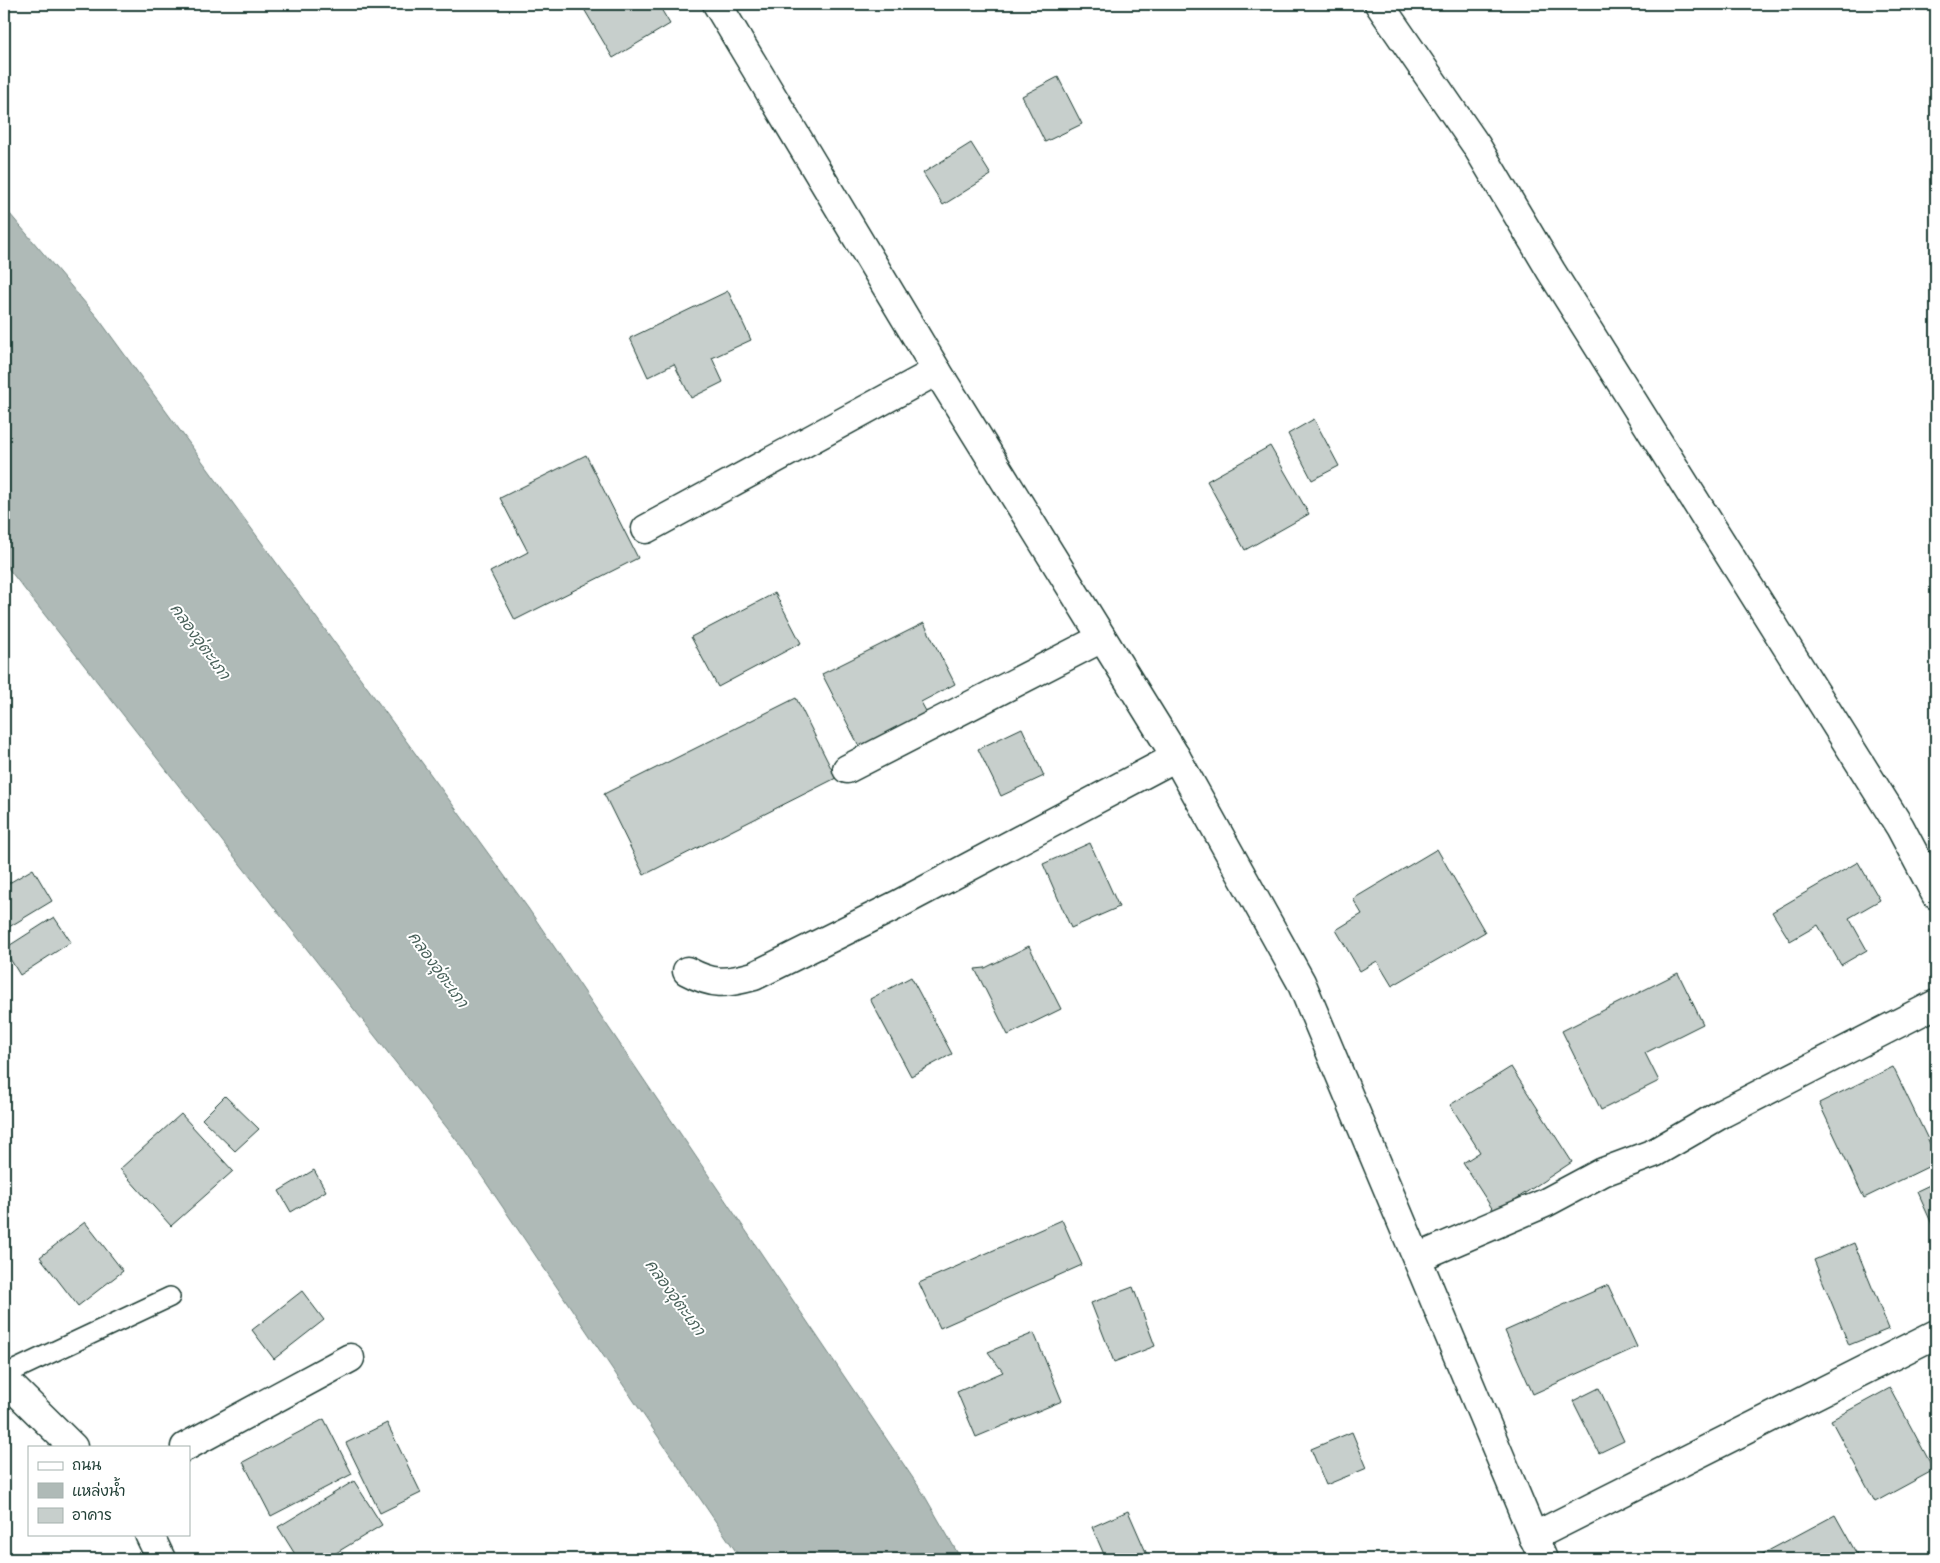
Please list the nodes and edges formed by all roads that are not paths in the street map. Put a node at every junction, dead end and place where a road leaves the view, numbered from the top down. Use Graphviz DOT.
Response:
graph roads {
  1 [pos="717,4"];
  2 [pos="1379,4"];
  3 [pos="937,371"];
  4 [pos="646,530"];
  5 [pos="1102,638"];
  6 [pos="1176,757"];
  7 [pos="847,769"];
  8 [pos="1936,895"];
  9 [pos="687,971"];
  10 [pos="1936,1004"];
  11 [pos="1417,1258"];
  12 [pos="170,1297"];
  13 [pos="1936,1334"];
  14 [pos="350,1358"];
  15 [pos="4,1375"];
  16 [pos="4,1379"];
  17 [pos="72,1446"];
  18 [pos="187,1446"];
  19 [pos="151,1536"];
  20 [pos="1538,1548"];
  21 [pos="161,1559"];
  1 -- 3 [label="street"];
  2 -- 8 [label="street"];
  3 -- 4 [label="street"];
  3 -- 5 [label="street"];
  5 -- 6 [label="street"];
  5 -- 7 [label="street"];
  6 -- 9 [label="street"];
  6 -- 11 [label="street"];
  10 -- 11 [label="street"];
  11 -- 20 [label="street"];
  12 -- 15 [label="lane"];
  13 -- 20 [label="street"];
  14 -- 18 [label="street"];
  16 -- 17 [label="street"];
  19 -- 21 [label="street"];
}
